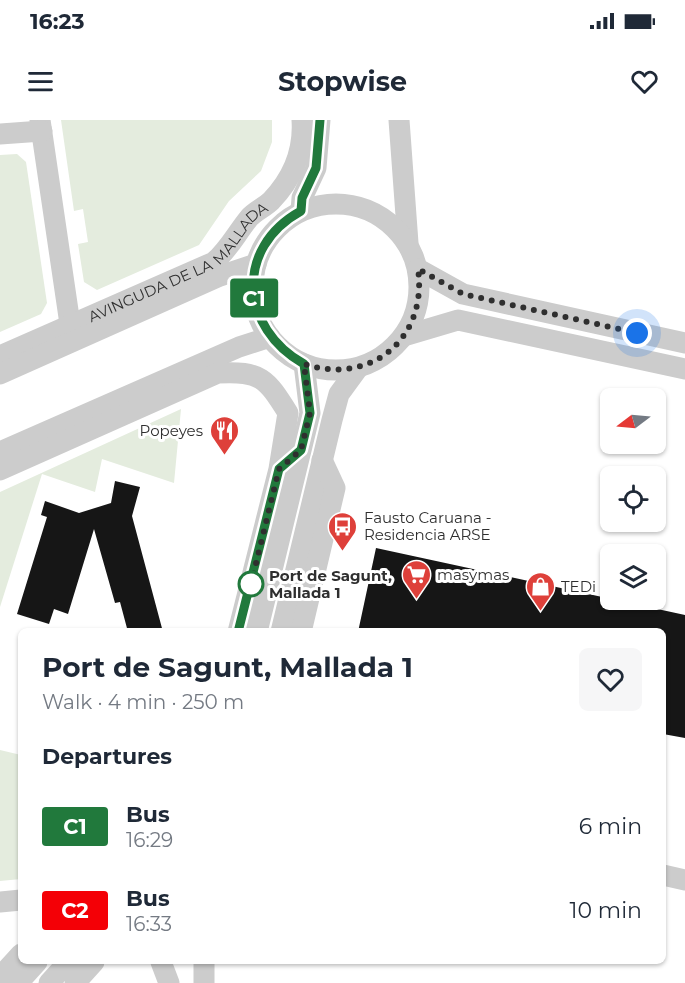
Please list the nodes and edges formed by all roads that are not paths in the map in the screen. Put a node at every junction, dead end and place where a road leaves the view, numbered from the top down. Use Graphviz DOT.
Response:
graph roads {
  1 [pos="302,120"];
  2 [pos="320,120"];
  3 [pos="399,120"];
  4 [pos="41,125"];
  5 [pos="0,134"];
  6 [pos="301,211"];
  7 [pos="408,243"];
  8 [pos="256,264"];
  9 [pos="418,269"];
  10 [pos="162,282"];
  11 [pos="185,292"];
  12 [pos="70,324"];
  13 [pos="404,336"];
  14 [pos="270,337"];
  15 [pos="685,343"];
  16 [pos="0,356"];
  17 [pos="304,364"];
  18 [pos="358,368"];
  19 [pos="685,369"];
  20 [pos="0,375"];
  21 [pos="188,377"];
  22 [pos="301,450"];
  23 [pos="0,452"];
  24 [pos="322,460"];
  25 [pos="279,469"];
  26 [pos="0,470"];
  27 [pos="239,628"];
  28 [pos="259,628"];
  29 [pos="281,628"];
  30 [pos="302,628"];
  31 [pos="666,876"];
  32 [pos="685,880"];
  33 [pos="18,900"];
  34 [pos="0,902"];
  35 [pos="18,957"];
  36 [pos="35,964"];
  37 [pos="67,964"];
  38 [pos="92,964"];
  39 [pos="161,964"];
  40 [pos="204,964"];
  41 [pos="0,977"];
  42 [pos="18,983"];
  43 [pos="49,983"];
  44 [pos="75,983"];
  45 [pos="169,983"];
  46 [pos="204,983"];
  1 -- 10 [label="street, AVINGUDA DE LA MALLADA"];
  2 -- 6 [label="street"];
  3 -- 7 [label="street"];
  4 -- 5 [label="street"];
  4 -- 12 [label="street"];
  6 -- 7 [label="street"];
  6 -- 8 [label="street"];
  7 -- 9 [label="street"];
  8 -- 11 [label="street, AVINGUDA DE LA MALLADA"];
  8 -- 14 [label="street"];
  9 -- 13 [label="street"];
  9 -- 15 [label="street"];
  10 -- 11 [label="street"];
  10 -- 12 [label="street, AVINGUDA DE LA MALLADA"];
  11 -- 20 [label="street, AVINGUDA DE LA MALLADA"];
  12 -- 16 [label="street, AVINGUDA DE LA MALLADA"];
  13 -- 18 [label="street"];
  13 -- 19 [label="street"];
  14 -- 17 [label="street"];
  14 -- 21 [label="street"];
  17 -- 18 [label="street"];
  17 -- 22 [label="street"];
  18 -- 24 [label="street"];
  21 -- 23 [label="street"];
  21 -- 25 [label="street"];
  21 -- 26 [label="street"];
  22 -- 25 [label="street"];
  22 -- 28 [label="street"];
  24 -- 29 [label="street"];
  24 -- 30 [label="street"];
  25 -- 27 [label="street"];
  31 -- 32 [label="street"];
  33 -- 34 [label="street"];
  35 -- 41 [label="street"];
  36 -- 42 [label="street"];
  37 -- 43 [label="street"];
  38 -- 44 [label="street"];
  39 -- 45 [label="street"];
  40 -- 46 [label="street"];
}
